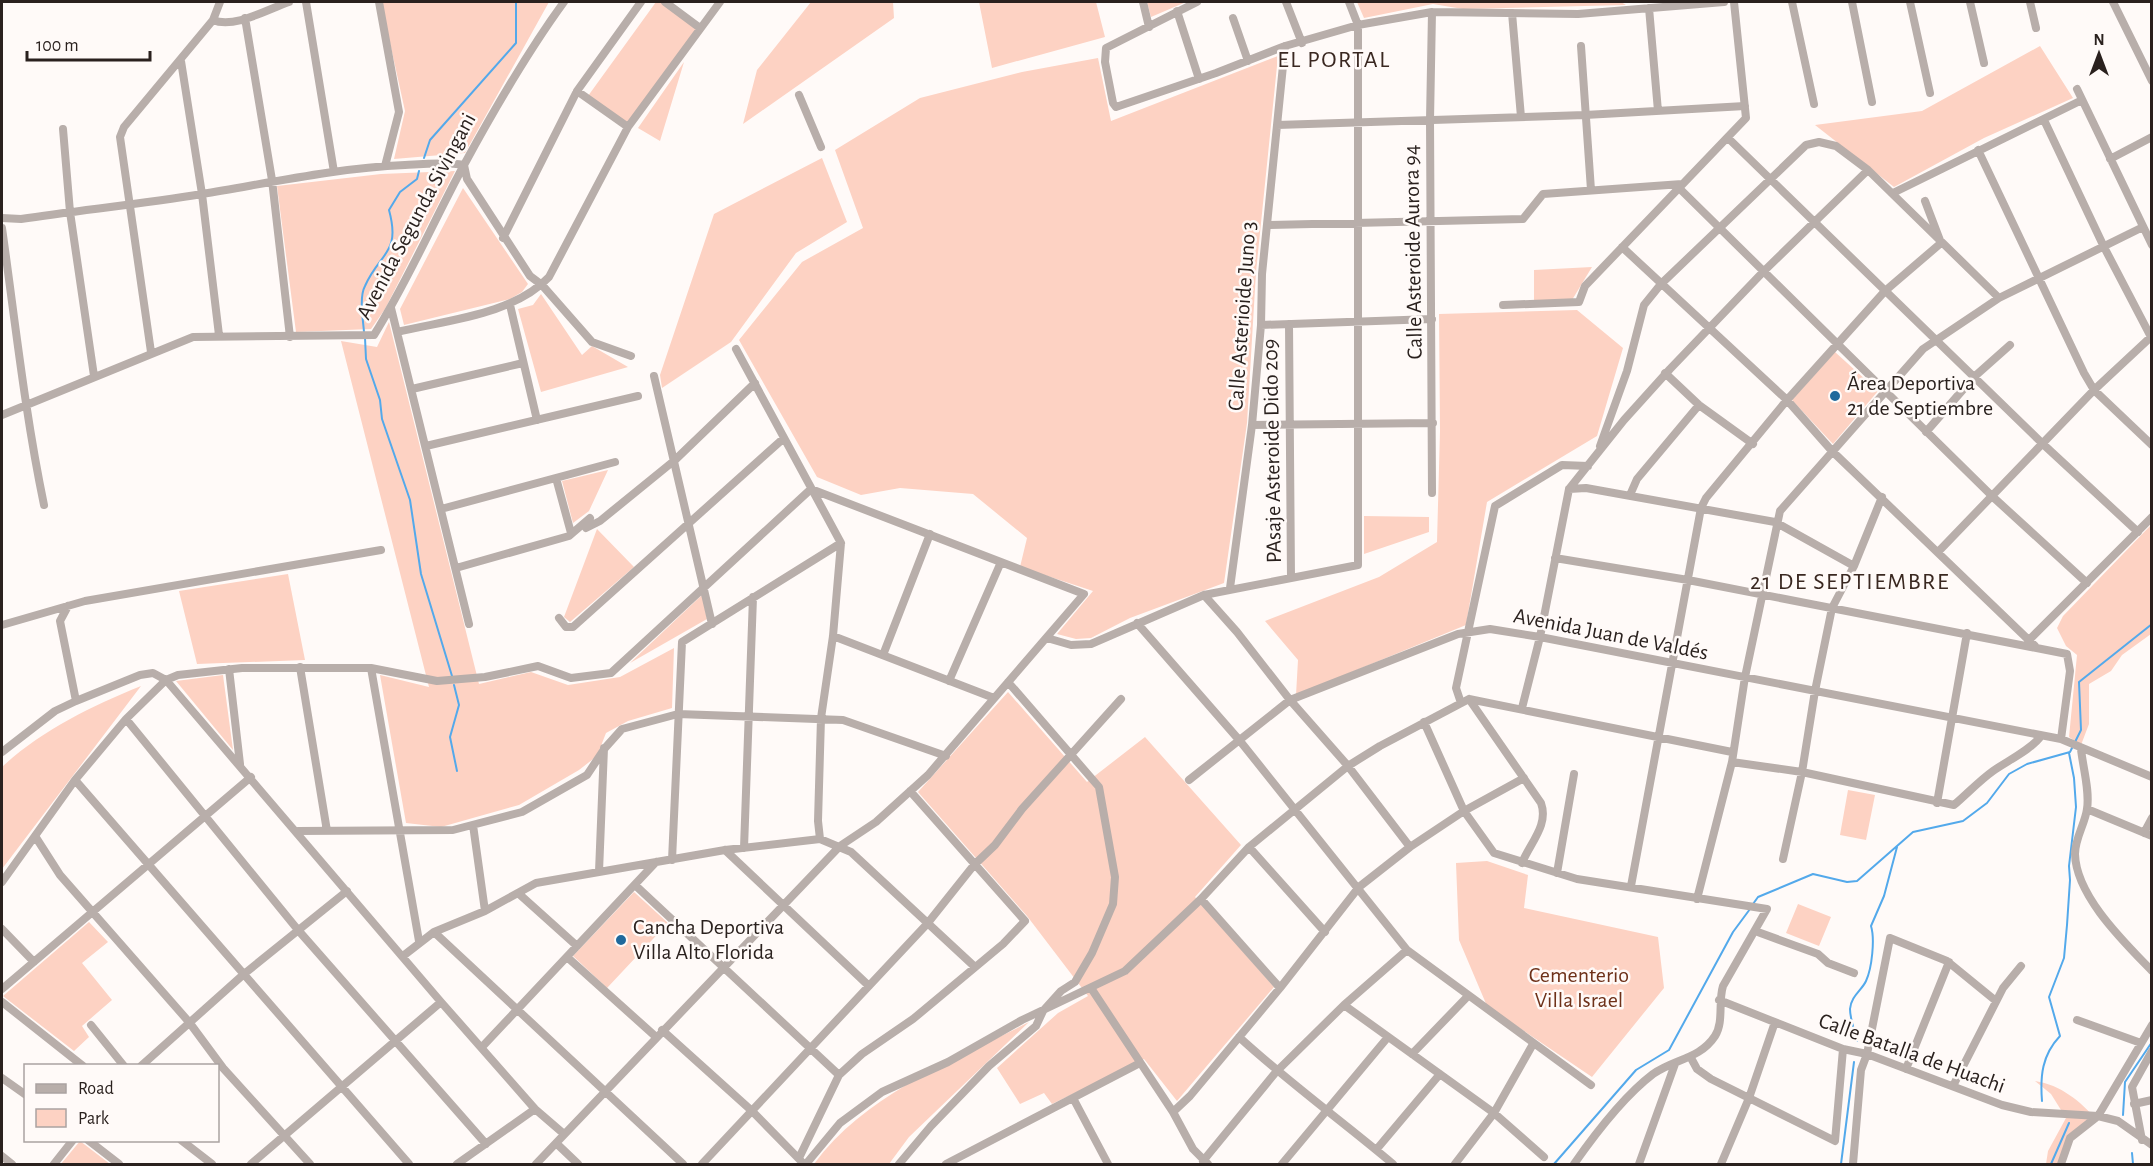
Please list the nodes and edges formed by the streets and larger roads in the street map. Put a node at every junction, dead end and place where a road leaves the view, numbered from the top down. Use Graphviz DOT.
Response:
graph roads {
  1 [pos="220,2"];
  2 [pos="289,2"];
  3 [pos="306,2"];
  4 [pos="379,2"];
  5 [pos="564,2"];
  6 [pos="641,2"];
  7 [pos="665,2"];
  8 [pos="720,2"];
  9 [pos="1143,2"];
  10 [pos="1197,2"];
  11 [pos="1286,2"];
  12 [pos="1349,2"];
  13 [pos="1633,2"];
  14 [pos="1703,2"];
  15 [pos="1724,2"];
  16 [pos="1734,2"];
  17 [pos="1792,2"];
  18 [pos="1851,2"];
  19 [pos="1910,2"];
  20 [pos="1970,2"];
  21 [pos="2030,2"];
  22 [pos="2113,2"];
  23 [pos="1649,8"];
  24 [pos="1177,11"];
  25 [pos="1432,12"];
  26 [pos="1512,14"];
  27 [pos="245,18"];
  28 [pos="1233,18"];
  29 [pos="213,20"];
  30 [pos="1358,25"];
  31 [pos="1149,27"];
  32 [pos="700,28"];
  33 [pos="2036,28"];
  34 [pos="1302,43"];
  35 [pos="1285,46"];
  36 [pos="1581,46"];
  37 [pos="181,61"];
  38 [pos="1248,61"];
  39 [pos="1984,63"];
  40 [pos="1199,79"];
  41 [pos="2151,81"];
  42 [pos="2077,89"];
  43 [pos="577,91"];
  44 [pos="1930,93"];
  45 [pos="799,95"];
  46 [pos="2082,100"];
  47 [pos="1872,102"];
  48 [pos="1814,104"];
  49 [pos="1745,106"];
  50 [pos="1658,111"];
  51 [pos="1585,115"];
  52 [pos="1521,117"];
  53 [pos="1430,120"];
  54 [pos="2044,120"];
  55 [pos="1359,122"];
  56 [pos="1277,125"];
  57 [pos="628,127"];
  58 [pos="63,129"];
  59 [pos="1728,138"];
  60 [pos="2151,138"];
  61 [pos="821,147"];
  62 [pos="1978,150"];
  63 [pos="2110,159"];
  64 [pos="464,165"];
  65 [pos="386,166"];
  66 [pos="1868,170"];
  67 [pos="334,171"];
  68 [pos="1772,178"];
  69 [pos="272,180"];
  70 [pos="1680,186"];
  71 [pos="1590,190"];
  72 [pos="202,194"];
  73 [pos="1893,194"];
  74 [pos="1925,201"];
  75 [pos="132,204"];
  76 [pos="70,212"];
  77 [pos="2,218"];
  78 [pos="1431,222"];
  79 [pos="1816,222"];
  80 [pos="1359,223"];
  81 [pos="1267,225"];
  82 [pos="2143,227"];
  83 [pos="2,228"];
  84 [pos="1719,229"];
  85 [pos="503,238"];
  86 [pos="1941,243"];
  87 [pos="2151,245"];
  88 [pos="1622,247"];
  89 [pos="2104,247"];
  90 [pos="1763,272"];
  91 [pos="2040,277"];
  92 [pos="1661,284"];
  93 [pos="542,285"];
  94 [pos="6,288"];
  95 [pos="1886,291"];
  96 [pos="1999,298"];
  97 [pos="510,305"];
  98 [pos="1503,305"];
  99 [pos="391,308"];
  100 [pos="1432,320"];
  101 [pos="1359,322"];
  102 [pos="1289,324"];
  103 [pos="1261,325"];
  104 [pos="1708,329"];
  105 [pos="397,332"];
  106 [pos="219,335"];
  107 [pos="290,337"];
  108 [pos="2151,337"];
  109 [pos="1937,340"];
  110 [pos="1838,344"];
  111 [pos="2010,345"];
  112 [pos="736,349"];
  113 [pos="151,352"];
  114 [pos="631,356"];
  115 [pos="523,363"];
  116 [pos="1665,373"];
  117 [pos="94,376"];
  118 [pos="654,376"];
  119 [pos="1974,377"];
  120 [pos="755,383"];
  121 [pos="412,389"];
  122 [pos="1885,390"];
  123 [pos="2094,390"];
  124 [pos="638,396"];
  125 [pos="1787,400"];
  126 [pos="28,404"];
  127 [pos="1699,405"];
  128 [pos="2,415"];
  129 [pos="537,420"];
  130 [pos="1434,423"];
  131 [pos="1289,424"];
  132 [pos="1360,424"];
  133 [pos="1252,425"];
  134 [pos="1926,432"];
  135 [pos="784,438"];
  136 [pos="1753,444"];
  137 [pos="2044,445"];
  138 [pos="2151,445"];
  139 [pos="426,446"];
  140 [pos="1832,451"];
  141 [pos="1597,453"];
  142 [pos="675,460"];
  143 [pos="615,462"];
  144 [pos="1588,466"];
  145 [pos="556,478"];
  146 [pos="812,489"];
  147 [pos="1569,489"];
  148 [pos="1432,493"];
  149 [pos="1630,495"];
  150 [pos="1882,497"];
  151 [pos="1993,497"];
  152 [pos="44,505"];
  153 [pos="1701,508"];
  154 [pos="441,509"];
  155 [pos="2151,517"];
  156 [pos="590,518"];
  157 [pos="1775,522"];
  158 [pos="687,524"];
  159 [pos="586,528"];
  160 [pos="2138,532"];
  161 [pos="571,533"];
  162 [pos="930,534"];
  163 [pos="841,543"];
  164 [pos="381,550"];
  165 [pos="1938,552"];
  166 [pos="1555,558"];
  167 [pos="1001,562"];
  168 [pos="1854,566"];
  169 [pos="456,568"];
  170 [pos="1291,578"];
  171 [pos="1688,580"];
  172 [pos="2087,583"];
  173 [pos="1230,588"];
  174 [pos="703,591"];
  175 [pos="1762,594"];
  176 [pos="1204,595"];
  177 [pos="753,597"];
  178 [pos="68,606"];
  179 [pos="1832,608"];
  180 [pos="559,618"];
  181 [pos="1137,623"];
  182 [pos="470,624"];
  183 [pos="712,624"];
  184 [pos="2,625"];
  185 [pos="1469,630"];
  186 [pos="1967,633"];
  187 [pos="833,636"];
  188 [pos="1540,637"];
  189 [pos="1047,638"];
  190 [pos="2032,643"];
  191 [pos="883,655"];
  192 [pos="1673,663"];
  193 [pos="300,667"];
  194 [pos="371,668"];
  195 [pos="229,669"];
  196 [pos="1745,677"];
  197 [pos="166,680"];
  198 [pos="949,681"];
  199 [pos="1008,682"];
  200 [pos="1815,691"];
  201 [pos="994,698"];
  202 [pos="1121,699"];
  203 [pos="1290,700"];
  204 [pos="76,701"];
  205 [pos="1465,701"];
  206 [pos="1522,708"];
  207 [pos="678,714"];
  208 [pos="749,716"];
  209 [pos="821,718"];
  210 [pos="1950,718"];
  211 [pos="126,719"];
  212 [pos="1424,722"];
  213 [pos="1658,736"];
  214 [pos="2041,736"];
  215 [pos="2061,739"];
  216 [pos="1240,741"];
  217 [pos="604,748"];
  218 [pos="2081,749"];
  219 [pos="2,752"];
  220 [pos="1732,752"];
  221 [pos="1071,755"];
  222 [pos="946,756"];
  223 [pos="1732,762"];
  224 [pos="240,765"];
  225 [pos="1348,766"];
  226 [pos="1802,772"];
  227 [pos="1574,774"];
  228 [pos="250,777"];
  229 [pos="2151,777"];
  230 [pos="1524,778"];
  231 [pos="75,780"];
  232 [pos="1189,780"];
  233 [pos="910,791"];
  234 [pos="1936,803"];
  235 [pos="1294,809"];
  236 [pos="2088,809"];
  237 [pos="1464,811"];
  238 [pos="205,816"];
  239 [pos="2151,818"];
  240 [pos="473,825"];
  241 [pos="298,831"];
  242 [pos="327,831"];
  243 [pos="400,832"];
  244 [pos="2148,834"];
  245 [pos="35,836"];
  246 [pos="820,839"];
  247 [pos="840,846"];
  248 [pos="1249,847"];
  249 [pos="1410,847"];
  250 [pos="744,848"];
  251 [pos="725,850"];
  252 [pos="1783,859"];
  253 [pos="672,860"];
  254 [pos="656,862"];
  255 [pos="1522,863"];
  256 [pos="148,864"];
  257 [pos="974,865"];
  258 [pos="599,872"];
  259 [pos="1557,873"];
  260 [pos="2,882"];
  261 [pos="635,885"];
  262 [pos="1631,886"];
  263 [pos="1359,887"];
  264 [pos="347,891"];
  265 [pos="518,893"];
  266 [pos="1201,899"];
  267 [pos="1697,899"];
  268 [pos="783,905"];
  269 [pos="485,911"];
  270 [pos="92,912"];
  271 [pos="927,924"];
  272 [pos="2,929"];
  273 [pos="298,930"];
  274 [pos="1755,931"];
  275 [pos="434,932"];
  276 [pos="1325,932"];
  277 [pos="419,941"];
  278 [pos="577,946"];
  279 [pos="1407,950"];
  280 [pos="402,956"];
  281 [pos="567,957"];
  282 [pos="34,962"];
  283 [pos="1949,962"];
  284 [pos="723,966"];
  285 [pos="2021,966"];
  286 [pos="975,967"];
  287 [pos="2151,971"];
  288 [pos="1854,973"];
  289 [pos="244,974"];
  290 [pos="869,986"];
  291 [pos="1091,988"];
  292 [pos="1280,988"];
  293 [pos="2,989"];
  294 [pos="1468,996"];
  295 [pos="1719,1000"];
  296 [pos="1996,1000"];
  297 [pos="2,1002"];
  298 [pos="441,1002"];
  299 [pos="1344,1005"];
  300 [pos="517,1010"];
  301 [pos="1043,1011"];
  302 [pos="2077,1020"];
  303 [pos="189,1022"];
  304 [pos="1775,1022"];
  305 [pos="90,1025"];
  306 [pos="2151,1025"];
  307 [pos="659,1033"];
  308 [pos="1239,1036"];
  309 [pos="1388,1037"];
  310 [pos="397,1040"];
  311 [pos="2141,1043"];
  312 [pos="1533,1044"];
  313 [pos="482,1047"];
  314 [pos="810,1049"];
  315 [pos="1843,1049"];
  316 [pos="2151,1051"];
  317 [pos="1412,1054"];
  318 [pos="1867,1054"];
  319 [pos="1691,1058"];
  320 [pos="1140,1063"];
  321 [pos="82,1064"];
  322 [pos="123,1064"];
  323 [pos="142,1064"];
  324 [pos="1675,1064"];
  325 [pos="1906,1069"];
  326 [pos="1276,1072"];
  327 [pos="1440,1074"];
  328 [pos="839,1075"];
  329 [pos="2,1078"];
  330 [pos="1591,1085"];
  331 [pos="1953,1086"];
  332 [pos="342,1087"];
  333 [pos="604,1091"];
  334 [pos="24,1094"];
  335 [pos="1073,1098"];
  336 [pos="1749,1098"];
  337 [pos="2151,1100"];
  338 [pos="2134,1104"];
  339 [pos="1326,1108"];
  340 [pos="535,1109"];
  341 [pos="752,1111"];
  342 [pos="1173,1112"];
  343 [pos="1494,1113"];
  344 [pos="2098,1116"];
  345 [pos="564,1134"];
  346 [pos="285,1136"];
  347 [pos="2142,1140"];
  348 [pos="71,1142"];
  349 [pos="91,1142"];
  350 [pos="184,1142"];
  351 [pos="555,1143"];
  352 [pos="486,1144"];
  353 [pos="2151,1145"];
  354 [pos="1376,1150"];
  355 [pos="2,1156"];
  356 [pos="1544,1157"];
  357 [pos="1203,1160"];
  358 [pos="468,1162"];
  359 [pos="803,1162"];
  360 [pos="12,1164"];
  361 [pos="54,1164"];
  362 [pos="119,1164"];
  363 [pos="212,1164"];
  364 [pos="251,1164"];
  365 [pos="310,1164"];
  366 [pos="409,1164"];
  367 [pos="457,1164"];
  368 [pos="536,1164"];
  369 [pos="578,1164"];
  370 [pos="683,1164"];
  371 [pos="702,1164"];
  372 [pos="898,1164"];
  373 [pos="946,1164"];
  374 [pos="1108,1164"];
  375 [pos="1194,1164"];
  376 [pos="1282,1164"];
  377 [pos="1393,1164"];
  378 [pos="1455,1164"];
  379 [pos="1574,1164"];
  380 [pos="1639,1164"];
  381 [pos="1721,1164"];
  382 [pos="1853,1164"];
  383 [pos="2061,1164"];
  1 -- 29 [label="street"];
  2 -- 27 [label="street"];
  3 -- 67 [label="street"];
  4 -- 65 [label="street"];
  5 -- 64 [label="street, Avenida Segunda Sivingani"];
  6 -- 43 [label="street"];
  7 -- 32 [label="street"];
  8 -- 32 [label="street"];
  9 -- 31 [label="street"];
  10 -- 24 [label="street"];
  11 -- 34 [label="street"];
  12 -- 30 [label="street"];
  13 -- 23 [label="street"];
  14 -- 15 [label="street"];
  14 -- 23 [label="street"];
  16 -- 49 [label="street"];
  17 -- 48 [label="street"];
  18 -- 47 [label="street"];
  19 -- 44 [label="street"];
  20 -- 39 [label="street"];
  21 -- 33 [label="street"];
  22 -- 41 [label="street"];
  23 -- 26 [label="street"];
  23 -- 50 [label="street"];
  24 -- 31 [label="street"];
  24 -- 40 [label="street"];
  25 -- 26 [label="street"];
  25 -- 30 [label="street"];
  25 -- 53 [label="street, Calle Asteroide Aurora 94"];
  26 -- 52 [label="street"];
  27 -- 29 [label="street"];
  27 -- 69 [label="street"];
  28 -- 38 [label="street"];
  29 -- 37 [label="street"];
  30 -- 34 [label="street"];
  30 -- 55 [label="street"];
  31 -- 40 [label="street"];
  32 -- 57 [label="street"];
  34 -- 35 [label="street"];
  35 -- 38 [label="street"];
  35 -- 56 [label="street, Calle Asterioide Juno 3"];
  36 -- 51 [label="street"];
  37 -- 72 [label="street"];
  37 -- 75 [label="street"];
  38 -- 40 [label="street"];
  42 -- 46 [label="street"];
  43 -- 57 [label="street"];
  43 -- 85 [label="street"];
  45 -- 61 [label="street"];
  46 -- 54 [label="street"];
  46 -- 63 [label="street"];
  49 -- 50 [label="street"];
  49 -- 59 [label="street"];
  50 -- 51 [label="street"];
  51 -- 52 [label="street"];
  51 -- 71 [label="street"];
  52 -- 53 [label="street"];
  53 -- 55 [label="street"];
  53 -- 78 [label="street, Calle Asteroide Aurora 94"];
  54 -- 62 [label="street"];
  54 -- 89 [label="street"];
  55 -- 56 [label="street"];
  55 -- 80 [label="street"];
  56 -- 81 [label="street, Calle Asterioide Juno 3"];
  57 -- 93 [label="street"];
  58 -- 76 [label="street"];
  59 -- 68 [label="street"];
  59 -- 70 [label="street"];
  60 -- 63 [label="street"];
  62 -- 73 [label="street"];
  62 -- 91 [label="street"];
  63 -- 82 [label="street"];
  64 -- 65 [label="street"];
  64 -- 85 [label="street"];
  64 -- 99 [label="street, Avenida Segunda Sivingani"];
  65 -- 67 [label="street"];
  66 -- 68 [label="street"];
  66 -- 73 [label="street"];
  66 -- 79 [label="street"];
  67 -- 69 [label="street"];
  68 -- 79 [label="street"];
  68 -- 84 [label="street"];
  69 -- 72 [label="street"];
  69 -- 107 [label="street"];
  70 -- 71 [label="street"];
  70 -- 84 [label="street"];
  70 -- 88 [label="street"];
  71 -- 78 [label="street"];
  72 -- 75 [label="street"];
  72 -- 106 [label="street"];
  73 -- 86 [label="street"];
  74 -- 86 [label="street"];
  75 -- 76 [label="street"];
  75 -- 113 [label="street"];
  76 -- 77 [label="street"];
  76 -- 117 [label="street"];
  78 -- 80 [label="street"];
  78 -- 100 [label="street, Calle Asteroide Aurora 94"];
  79 -- 90 [label="street"];
  79 -- 95 [label="street"];
  80 -- 81 [label="street"];
  80 -- 101 [label="street"];
  81 -- 103 [label="street, Calle Asterioide Juno 3"];
  82 -- 87 [label="street"];
  82 -- 89 [label="street"];
  83 -- 94 [label="street"];
  84 -- 90 [label="street"];
  84 -- 92 [label="street"];
  85 -- 93 [label="street"];
  86 -- 95 [label="street"];
  86 -- 96 [label="street"];
  88 -- 92 [label="street"];
  88 -- 98 [label="street"];
  89 -- 91 [label="street"];
  89 -- 108 [label="street"];
  90 -- 104 [label="street"];
  90 -- 110 [label="street"];
  91 -- 96 [label="street"];
  91 -- 123 [label="street"];
  92 -- 104 [label="street"];
  92 -- 141 [label="street"];
  93 -- 97 [label="street"];
  93 -- 114 [label="street"];
  94 -- 126 [label="street"];
  95 -- 109 [label="street"];
  95 -- 110 [label="street"];
  96 -- 109 [label="street"];
  97 -- 105 [label="street"];
  97 -- 115 [label="street"];
  99 -- 105 [label="street"];
  99 -- 107 [label="street, Avenida Segunda Sivingani"];
  100 -- 101 [label="street"];
  100 -- 130 [label="street, Calle Asteroide Aurora 94"];
  101 -- 102 [label="street"];
  101 -- 132 [label="street"];
  102 -- 103 [label="street"];
  102 -- 131 [label="street, PAsaje Asteroide Dido 209"];
  103 -- 133 [label="street, Calle Asterioide Juno 3"];
  104 -- 116 [label="street"];
  104 -- 125 [label="street"];
  105 -- 121 [label="street"];
  106 -- 107 [label="street, Avenida Segunda Sivingani"];
  106 -- 113 [label="street, Avenida Segunda Sivingani"];
  108 -- 123 [label="street"];
  109 -- 119 [label="street"];
  109 -- 122 [label="street"];
  110 -- 122 [label="street"];
  110 -- 125 [label="street"];
  111 -- 119 [label="street"];
  112 -- 120 [label="street"];
  113 -- 117 [label="street, Avenida Segunda Sivingani"];
  115 -- 121 [label="street"];
  115 -- 129 [label="street"];
  116 -- 127 [label="street"];
  116 -- 141 [label="street"];
  117 -- 126 [label="street, Avenida Segunda Sivingani"];
  118 -- 142 [label="street"];
  119 -- 134 [label="street"];
  119 -- 137 [label="street"];
  120 -- 135 [label="street"];
  120 -- 142 [label="street"];
  121 -- 139 [label="street"];
  122 -- 134 [label="street"];
  122 -- 140 [label="street"];
  123 -- 137 [label="street"];
  123 -- 138 [label="street"];
  124 -- 129 [label="street"];
  125 -- 136 [label="street"];
  125 -- 140 [label="street"];
  126 -- 128 [label="street, Avenida Segunda Sivingani"];
  126 -- 152 [label="street"];
  127 -- 136 [label="street"];
  127 -- 149 [label="street"];
  129 -- 139 [label="street"];
  130 -- 132 [label="street"];
  130 -- 148 [label="street, Calle Asteroide Aurora 94"];
  131 -- 132 [label="street"];
  131 -- 133 [label="street"];
  131 -- 170 [label="street, PAsaje Asteroide Dido 209"];
  132 -- 170 [label="street"];
  133 -- 173 [label="street, Calle Asterioide Juno 3"];
  134 -- 151 [label="street"];
  135 -- 146 [label="street"];
  135 -- 158 [label="street"];
  136 -- 153 [label="street"];
  137 -- 151 [label="street"];
  137 -- 160 [label="street"];
  139 -- 154 [label="street"];
  140 -- 150 [label="street"];
  140 -- 157 [label="street"];
  141 -- 144 [label="street"];
  142 -- 158 [label="street"];
  142 -- 159 [label="street"];
  143 -- 145 [label="street"];
  144 -- 147 [label="street"];
  144 -- 185 [label="street"];
  145 -- 154 [label="street"];
  145 -- 161 [label="street"];
  146 -- 162 [label="street"];
  146 -- 163 [label="street"];
  146 -- 174 [label="street"];
  147 -- 149 [label="street"];
  147 -- 166 [label="street"];
  149 -- 153 [label="street"];
  150 -- 165 [label="street"];
  150 -- 168 [label="street"];
  151 -- 165 [label="street"];
  151 -- 172 [label="street"];
  153 -- 157 [label="street"];
  153 -- 171 [label="street"];
  154 -- 169 [label="street"];
  155 -- 160 [label="street"];
  156 -- 161 [label="street"];
  157 -- 168 [label="street"];
  157 -- 175 [label="street"];
  158 -- 174 [label="street"];
  158 -- 180 [label="street"];
  160 -- 172 [label="street"];
  161 -- 169 [label="street"];
  162 -- 167 [label="street"];
  162 -- 191 [label="street"];
  163 -- 177 [label="street"];
  163 -- 187 [label="street"];
  164 -- 178 [label="street"];
  165 -- 190 [label="street"];
  166 -- 171 [label="street"];
  166 -- 188 [label="street"];
  167 -- 189 [label="street"];
  167 -- 198 [label="street"];
  168 -- 179 [label="street"];
  169 -- 182 [label="street"];
  170 -- 173 [label="street"];
  171 -- 175 [label="street"];
  171 -- 192 [label="street"];
  172 -- 190 [label="street"];
  173 -- 176 [label="street"];
  174 -- 183 [label="street"];
  174 -- 194 [label="street"];
  175 -- 179 [label="street"];
  175 -- 196 [label="street"];
  176 -- 181 [label="street"];
  176 -- 203 [label="street"];
  177 -- 183 [label="street"];
  177 -- 208 [label="street"];
  178 -- 184 [label="street"];
  178 -- 204 [label="street"];
  179 -- 186 [label="street"];
  179 -- 200 [label="street"];
  181 -- 189 [label="street"];
  181 -- 216 [label="street"];
  183 -- 207 [label="street"];
  185 -- 188 [label="street, Avenida Juan de Valdés"];
  185 -- 203 [label="street, Avenida Juan de Valdés"];
  185 -- 205 [label="street"];
  186 -- 190 [label="street"];
  186 -- 210 [label="street"];
  187 -- 191 [label="street"];
  187 -- 209 [label="street"];
  188 -- 192 [label="street, Avenida Juan de Valdés"];
  188 -- 206 [label="street"];
  189 -- 199 [label="street"];
  190 -- 215 [label="street"];
  191 -- 198 [label="street"];
  192 -- 196 [label="street, Avenida Juan de Valdés"];
  192 -- 213 [label="street"];
  193 -- 194 [label="street"];
  193 -- 195 [label="street"];
  193 -- 242 [label="street"];
  194 -- 243 [label="street"];
  195 -- 197 [label="street"];
  195 -- 224 [label="street"];
  196 -- 200 [label="street, Avenida Juan de Valdés"];
  196 -- 220 [label="street"];
  197 -- 204 [label="street"];
  197 -- 211 [label="street"];
  197 -- 224 [label="street"];
  198 -- 201 [label="street"];
  199 -- 201 [label="street"];
  199 -- 221 [label="street"];
  200 -- 210 [label="street, Avenida Juan de Valdés"];
  200 -- 226 [label="street"];
  201 -- 222 [label="street"];
  202 -- 221 [label="street"];
  203 -- 216 [label="street, Avenida Juan de Valdés"];
  203 -- 225 [label="street"];
  204 -- 219 [label="street"];
  205 -- 206 [label="street"];
  205 -- 212 [label="street"];
  205 -- 230 [label="street"];
  206 -- 213 [label="street"];
  207 -- 208 [label="street"];
  207 -- 217 [label="street"];
  207 -- 253 [label="street"];
  208 -- 209 [label="street"];
  208 -- 250 [label="street"];
  209 -- 222 [label="street"];
  209 -- 246 [label="street"];
  210 -- 214 [label="street, Avenida Juan de Valdés"];
  210 -- 234 [label="street"];
  211 -- 231 [label="street"];
  211 -- 238 [label="street"];
  212 -- 225 [label="street"];
  212 -- 237 [label="street"];
  213 -- 220 [label="street"];
  213 -- 262 [label="street"];
  214 -- 215 [label="street, Avenida Juan de Valdés"];
  214 -- 234 [label="street"];
  215 -- 218 [label="street, Avenida Juan de Valdés"];
  216 -- 232 [label="street, Avenida Juan de Valdés"];
  216 -- 235 [label="street"];
  217 -- 240 [label="street"];
  217 -- 258 [label="street"];
  218 -- 229 [label="street, Avenida Juan de Valdés"];
  218 -- 236 [label="street"];
  220 -- 223 [label="street"];
  221 -- 257 [label="street"];
  221 -- 301 [label="street"];
  222 -- 233 [label="street"];
  223 -- 226 [label="street"];
  223 -- 267 [label="street"];
  224 -- 228 [label="street"];
  225 -- 235 [label="street"];
  225 -- 249 [label="street"];
  226 -- 234 [label="street"];
  226 -- 252 [label="street"];
  227 -- 259 [label="street"];
  228 -- 238 [label="street"];
  228 -- 241 [label="street"];
  230 -- 237 [label="street"];
  230 -- 255 [label="street"];
  231 -- 245 [label="street"];
  231 -- 256 [label="street"];
  233 -- 247 [label="street"];
  233 -- 257 [label="street"];
  235 -- 248 [label="street"];
  235 -- 263 [label="street"];
  236 -- 244 [label="street"];
  236 -- 287 [label="street"];
  237 -- 249 [label="street"];
  237 -- 255 [label="street"];
  238 -- 256 [label="street"];
  238 -- 273 [label="street"];
  239 -- 244 [label="street"];
  240 -- 243 [label="street"];
  240 -- 269 [label="street"];
  241 -- 242 [label="street"];
  241 -- 264 [label="street"];
  242 -- 243 [label="street"];
  243 -- 277 [label="street"];
  245 -- 260 [label="street"];
  245 -- 270 [label="street"];
  246 -- 247 [label="street"];
  246 -- 250 [label="street"];
  247 -- 268 [label="street"];
  247 -- 271 [label="street"];
  248 -- 266 [label="street"];
  248 -- 276 [label="street"];
  249 -- 263 [label="street"];
  250 -- 251 [label="street"];
  251 -- 253 [label="street"];
  251 -- 268 [label="street"];
  253 -- 254 [label="street"];
  254 -- 258 [label="street"];
  254 -- 261 [label="street"];
  255 -- 259 [label="street"];
  256 -- 270 [label="street"];
  256 -- 289 [label="street"];
  257 -- 271 [label="street"];
  257 -- 286 [label="street"];
  258 -- 265 [label="street"];
  259 -- 262 [label="street"];
  261 -- 278 [label="street"];
  261 -- 284 [label="street"];
  262 -- 267 [label="street"];
  263 -- 276 [label="street"];
  263 -- 279 [label="street"];
  264 -- 273 [label="street"];
  264 -- 280 [label="street"];
  265 -- 269 [label="street"];
  265 -- 278 [label="street"];
  266 -- 291 [label="street"];
  266 -- 292 [label="street"];
  267 -- 274 [label="street"];
  268 -- 284 [label="street"];
  268 -- 290 [label="street"];
  269 -- 275 [label="street"];
  270 -- 282 [label="street"];
  270 -- 303 [label="street"];
  271 -- 286 [label="street"];
  271 -- 290 [label="street"];
  272 -- 282 [label="street"];
  273 -- 289 [label="street"];
  273 -- 310 [label="street"];
  274 -- 288 [label="street"];
  274 -- 295 [label="street"];
  275 -- 277 [label="street"];
  275 -- 300 [label="street"];
  276 -- 292 [label="street"];
  277 -- 280 [label="street"];
  278 -- 281 [label="street"];
  279 -- 294 [label="street"];
  279 -- 299 [label="street"];
  280 -- 298 [label="street"];
  281 -- 300 [label="street"];
  281 -- 307 [label="street"];
  282 -- 293 [label="street"];
  283 -- 296 [label="street"];
  283 -- 318 [label="street"];
  283 -- 325 [label="street"];
  284 -- 307 [label="street"];
  284 -- 314 [label="street"];
  285 -- 296 [label="street"];
  286 -- 328 [label="street"];
  289 -- 303 [label="street"];
  289 -- 332 [label="street"];
  290 -- 314 [label="street"];
  291 -- 301 [label="street"];
  291 -- 320 [label="street"];
  292 -- 308 [label="street"];
  294 -- 312 [label="street"];
  294 -- 317 [label="street"];
  295 -- 304 [label="street, Calle Batalla de Huachi"];
  295 -- 319 [label="street"];
  296 -- 331 [label="street"];
  297 -- 321 [label="street"];
  298 -- 310 [label="street"];
  298 -- 313 [label="street"];
  299 -- 309 [label="street"];
  299 -- 326 [label="street"];
  300 -- 313 [label="street"];
  300 -- 333 [label="street"];
  301 -- 359 [label="street"];
  301 -- 372 [label="street"];
  302 -- 311 [label="street"];
  303 -- 323 [label="street"];
  303 -- 346 [label="street"];
  304 -- 315 [label="street, Calle Batalla de Huachi"];
  304 -- 336 [label="street"];
  305 -- 322 [label="street"];
  306 -- 311 [label="street"];
  307 -- 333 [label="street"];
  307 -- 341 [label="street"];
  308 -- 326 [label="street"];
  308 -- 342 [label="street"];
  309 -- 317 [label="street"];
  309 -- 339 [label="street"];
  310 -- 332 [label="street"];
  310 -- 352 [label="street"];
  311 -- 344 [label="street"];
  312 -- 330 [label="street"];
  312 -- 343 [label="street"];
  313 -- 340 [label="street"];
  314 -- 328 [label="street"];
  314 -- 341 [label="street"];
  315 -- 318 [label="street, Calle Batalla de Huachi"];
  315 -- 336 [label="street"];
  316 -- 338 [label="street"];
  317 -- 327 [label="street"];
  318 -- 325 [label="street, Calle Batalla de Huachi"];
  318 -- 382 [label="street"];
  319 -- 324 [label="street"];
  319 -- 336 [label="street"];
  320 -- 335 [label="street"];
  320 -- 342 [label="street"];
  324 -- 379 [label="street"];
  324 -- 380 [label="street"];
  325 -- 331 [label="street, Calle Batalla de Huachi"];
  326 -- 339 [label="street"];
  326 -- 357 [label="street"];
  327 -- 343 [label="street"];
  327 -- 354 [label="street"];
  328 -- 359 [label="street"];
  329 -- 334 [label="street"];
  331 -- 344 [label="street, Calle Batalla de Huachi"];
  332 -- 346 [label="street"];
  332 -- 366 [label="street"];
  333 -- 345 [label="street"];
  333 -- 370 [label="street"];
  335 -- 373 [label="street"];
  335 -- 374 [label="street"];
  336 -- 381 [label="street"];
  337 -- 338 [label="street"];
  338 -- 347 [label="street"];
  339 -- 354 [label="street"];
  339 -- 376 [label="street"];
  340 -- 345 [label="street"];
  340 -- 352 [label="street"];
  341 -- 359 [label="street"];
  341 -- 371 [label="street"];
  342 -- 357 [label="street"];
  343 -- 356 [label="street"];
  343 -- 378 [label="street"];
  344 -- 347 [label="street, Calle Batalla de Huachi"];
  344 -- 383 [label="street"];
  345 -- 351 [label="street"];
  346 -- 364 [label="street"];
  346 -- 365 [label="street"];
  347 -- 353 [label="street, Calle Batalla de Huachi"];
  348 -- 361 [label="street"];
  349 -- 362 [label="street"];
  350 -- 363 [label="street"];
  351 -- 368 [label="street"];
  351 -- 369 [label="street"];
  352 -- 358 [label="street"];
  354 -- 377 [label="street"];
  355 -- 360 [label="street"];
  357 -- 375 [label="street"];
  358 -- 367 [label="street"];
}
